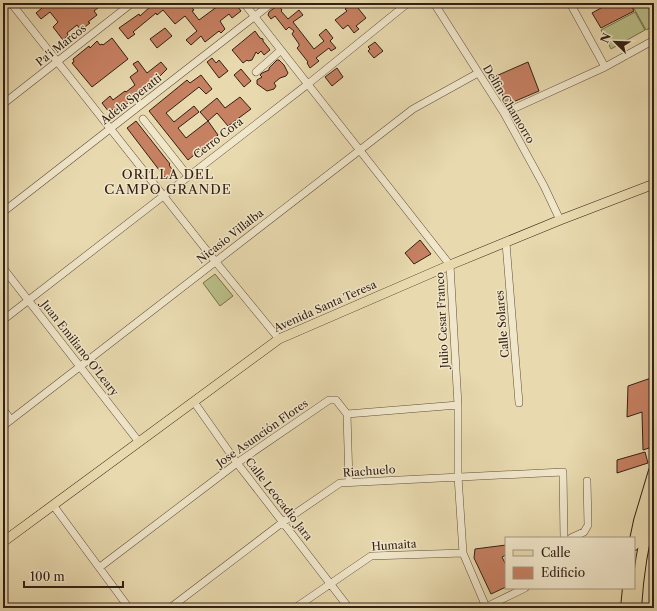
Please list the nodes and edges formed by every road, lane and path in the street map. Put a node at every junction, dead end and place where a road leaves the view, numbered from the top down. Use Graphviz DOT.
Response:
graph roads {
  1 [pos="11,3"];
  2 [pos="132,3"];
  3 [pos="244,3"];
  4 [pos="272,3"];
  5 [pos="408,3"];
  6 [pos="434,3"];
  7 [pos="570,3"];
  8 [pos="255,17"];
  9 [pos="654,40"];
  10 [pos="281,50"];
  11 [pos="57,62"];
  12 [pos="605,67"];
  13 [pos="256,72"];
  14 [pos="478,73"];
  15 [pos="308,84"];
  16 [pos="3,104"];
  17 [pos="504,113"];
  18 [pos="143,119"];
  19 [pos="109,129"];
  20 [pos="360,150"];
  21 [pos="188,176"];
  22 [pos="654,184"];
  23 [pos="162,195"];
  24 [pos="3,212"];
  25 [pos="560,220"];
  26 [pos="506,243"];
  27 [pos="214,262"];
  28 [pos="450,265"];
  29 [pos="3,268"];
  30 [pos="29,301"];
  31 [pos="3,320"];
  32 [pos="279,339"];
  33 [pos="80,367"];
  34 [pos="194,402"];
  35 [pos="519,403"];
  36 [pos="458,405"];
  37 [pos="3,409"];
  38 [pos="347,414"];
  39 [pos="11,420"];
  40 [pos="3,426"];
  41 [pos="139,442"];
  42 [pos="237,463"];
  43 [pos="654,472"];
  44 [pos="458,476"];
  45 [pos="587,481"];
  46 [pos="349,482"];
  47 [pos="53,505"];
  48 [pos="654,506"];
  49 [pos="283,522"];
  50 [pos="564,537"];
  51 [pos="573,537"];
  52 [pos="3,542"];
  53 [pos="637,545"];
  54 [pos="463,553"];
  55 [pos="100,567"];
  56 [pos="330,583"];
  57 [pos="523,589"];
  58 [pos="628,589"];
  59 [pos="129,608"];
  60 [pos="170,608"];
  61 [pos="295,608"];
  62 [pos="349,608"];
  63 [pos="485,608"];
  64 [pos="626,608"];
  65 [pos="636,608"];
  1 -- 11 [label="street"];
  2 -- 11 [label="street, Pa'i Marcos"];
  3 -- 8 [label="street, Julio Cesar Franco"];
  4 -- 8 [label="street, Adela Speratti"];
  5 -- 15 [label="street, Cerro Cora"];
  6 -- 14 [label="street, Delfin Chamorro"];
  7 -- 12 [label="street"];
  8 -- 10 [label="street, Julio Cesar Franco"];
  8 -- 19 [label="street, Adela Speratti"];
  9 -- 12 [label="street"];
  10 -- 13 [label="street"];
  10 -- 15 [label="street, Julio Cesar Franco"];
  11 -- 16 [label="street, Pa'i Marcos"];
  11 -- 19 [label="street"];
  12 -- 17 [label="street"];
  14 -- 17 [label="street, Delfin Chamorro"];
  14 -- 20 [label="street, Nicasio Villalba"];
  15 -- 20 [label="street, Julio Cesar Franco"];
  15 -- 21 [label="street, Cerro Cora"];
  17 -- 25 [label="street, Delfin Chamorro"];
  18 -- 21 [label="street"];
  19 -- 23 [label="street"];
  19 -- 24 [label="street, Adela Speratti"];
  20 -- 27 [label="street, Nicasio Villalba"];
  20 -- 28 [label="street, Julio Cesar Franco"];
  21 -- 23 [label="street, Cerro Cora"];
  22 -- 25 [label="main road, Avenida Santa Teresa"];
  23 -- 27 [label="street"];
  23 -- 30 [label="street, Cerro Cora"];
  25 -- 26 [label="main road, Avenida Santa Teresa"];
  26 -- 28 [label="main road, Avenida Santa Teresa"];
  26 -- 35 [label="street, Calle Solares"];
  27 -- 32 [label="street"];
  27 -- 33 [label="street, Nicasio Villalba"];
  28 -- 32 [label="main road, Avenida Santa Teresa"];
  28 -- 36 [label="street, Julio Cesar Franco"];
  29 -- 30 [label="street, Juan Emiliano O'Leary"];
  30 -- 31 [label="street, Cerro Cora"];
  30 -- 33 [label="street, Juan Emiliano O'Leary"];
  32 -- 34 [label="main road, Avenida Santa Teresa"];
  33 -- 39 [label="street, Nicasio Villalba"];
  33 -- 41 [label="street, Juan Emiliano O'Leary"];
  34 -- 41 [label="main road, Avenida Santa Teresa"];
  34 -- 42 [label="street, Calle Leocadio Jara"];
  36 -- 38 [label="street"];
  36 -- 44 [label="street, Julio Cesar Franco"];
  37 -- 39 [label="street"];
  38 -- 42 [label="street, Jose Asunción Flores"];
  38 -- 46 [label="street"];
  39 -- 40 [label="street, Nicasio Villalba"];
  41 -- 47 [label="main road, Avenida Santa Teresa"];
  42 -- 49 [label="street, Calle Leocadio Jara"];
  42 -- 55 [label="street, Jose Asunción Flores"];
  43 -- 53 [label="highway"];
  44 -- 46 [label="street, Riachuelo"];
  44 -- 50 [label="street, Riachuelo"];
  44 -- 54 [label="street, Julio Cesar Franco"];
  45 -- 51 [label="street"];
  46 -- 49 [label="street, Riachuelo"];
  47 -- 52 [label="main road, Avenida Santa Teresa"];
  47 -- 55 [label="street"];
  48 -- 53 [label="highway"];
  49 -- 56 [label="street, Calle Leocadio Jara"];
  49 -- 60 [label="street, Riachuelo"];
  53 -- 65 [label="highway"];
  54 -- 56 [label="street, Humaita"];
  54 -- 63 [label="street, Julio Cesar Franco"];
  55 -- 59 [label="street"];
  56 -- 61 [label="street, Humaita"];
  56 -- 62 [label="street, Calle Leocadio Jara"];
  57 -- 63 [label="street"];
  58 -- 64 [label="highway"];
}
